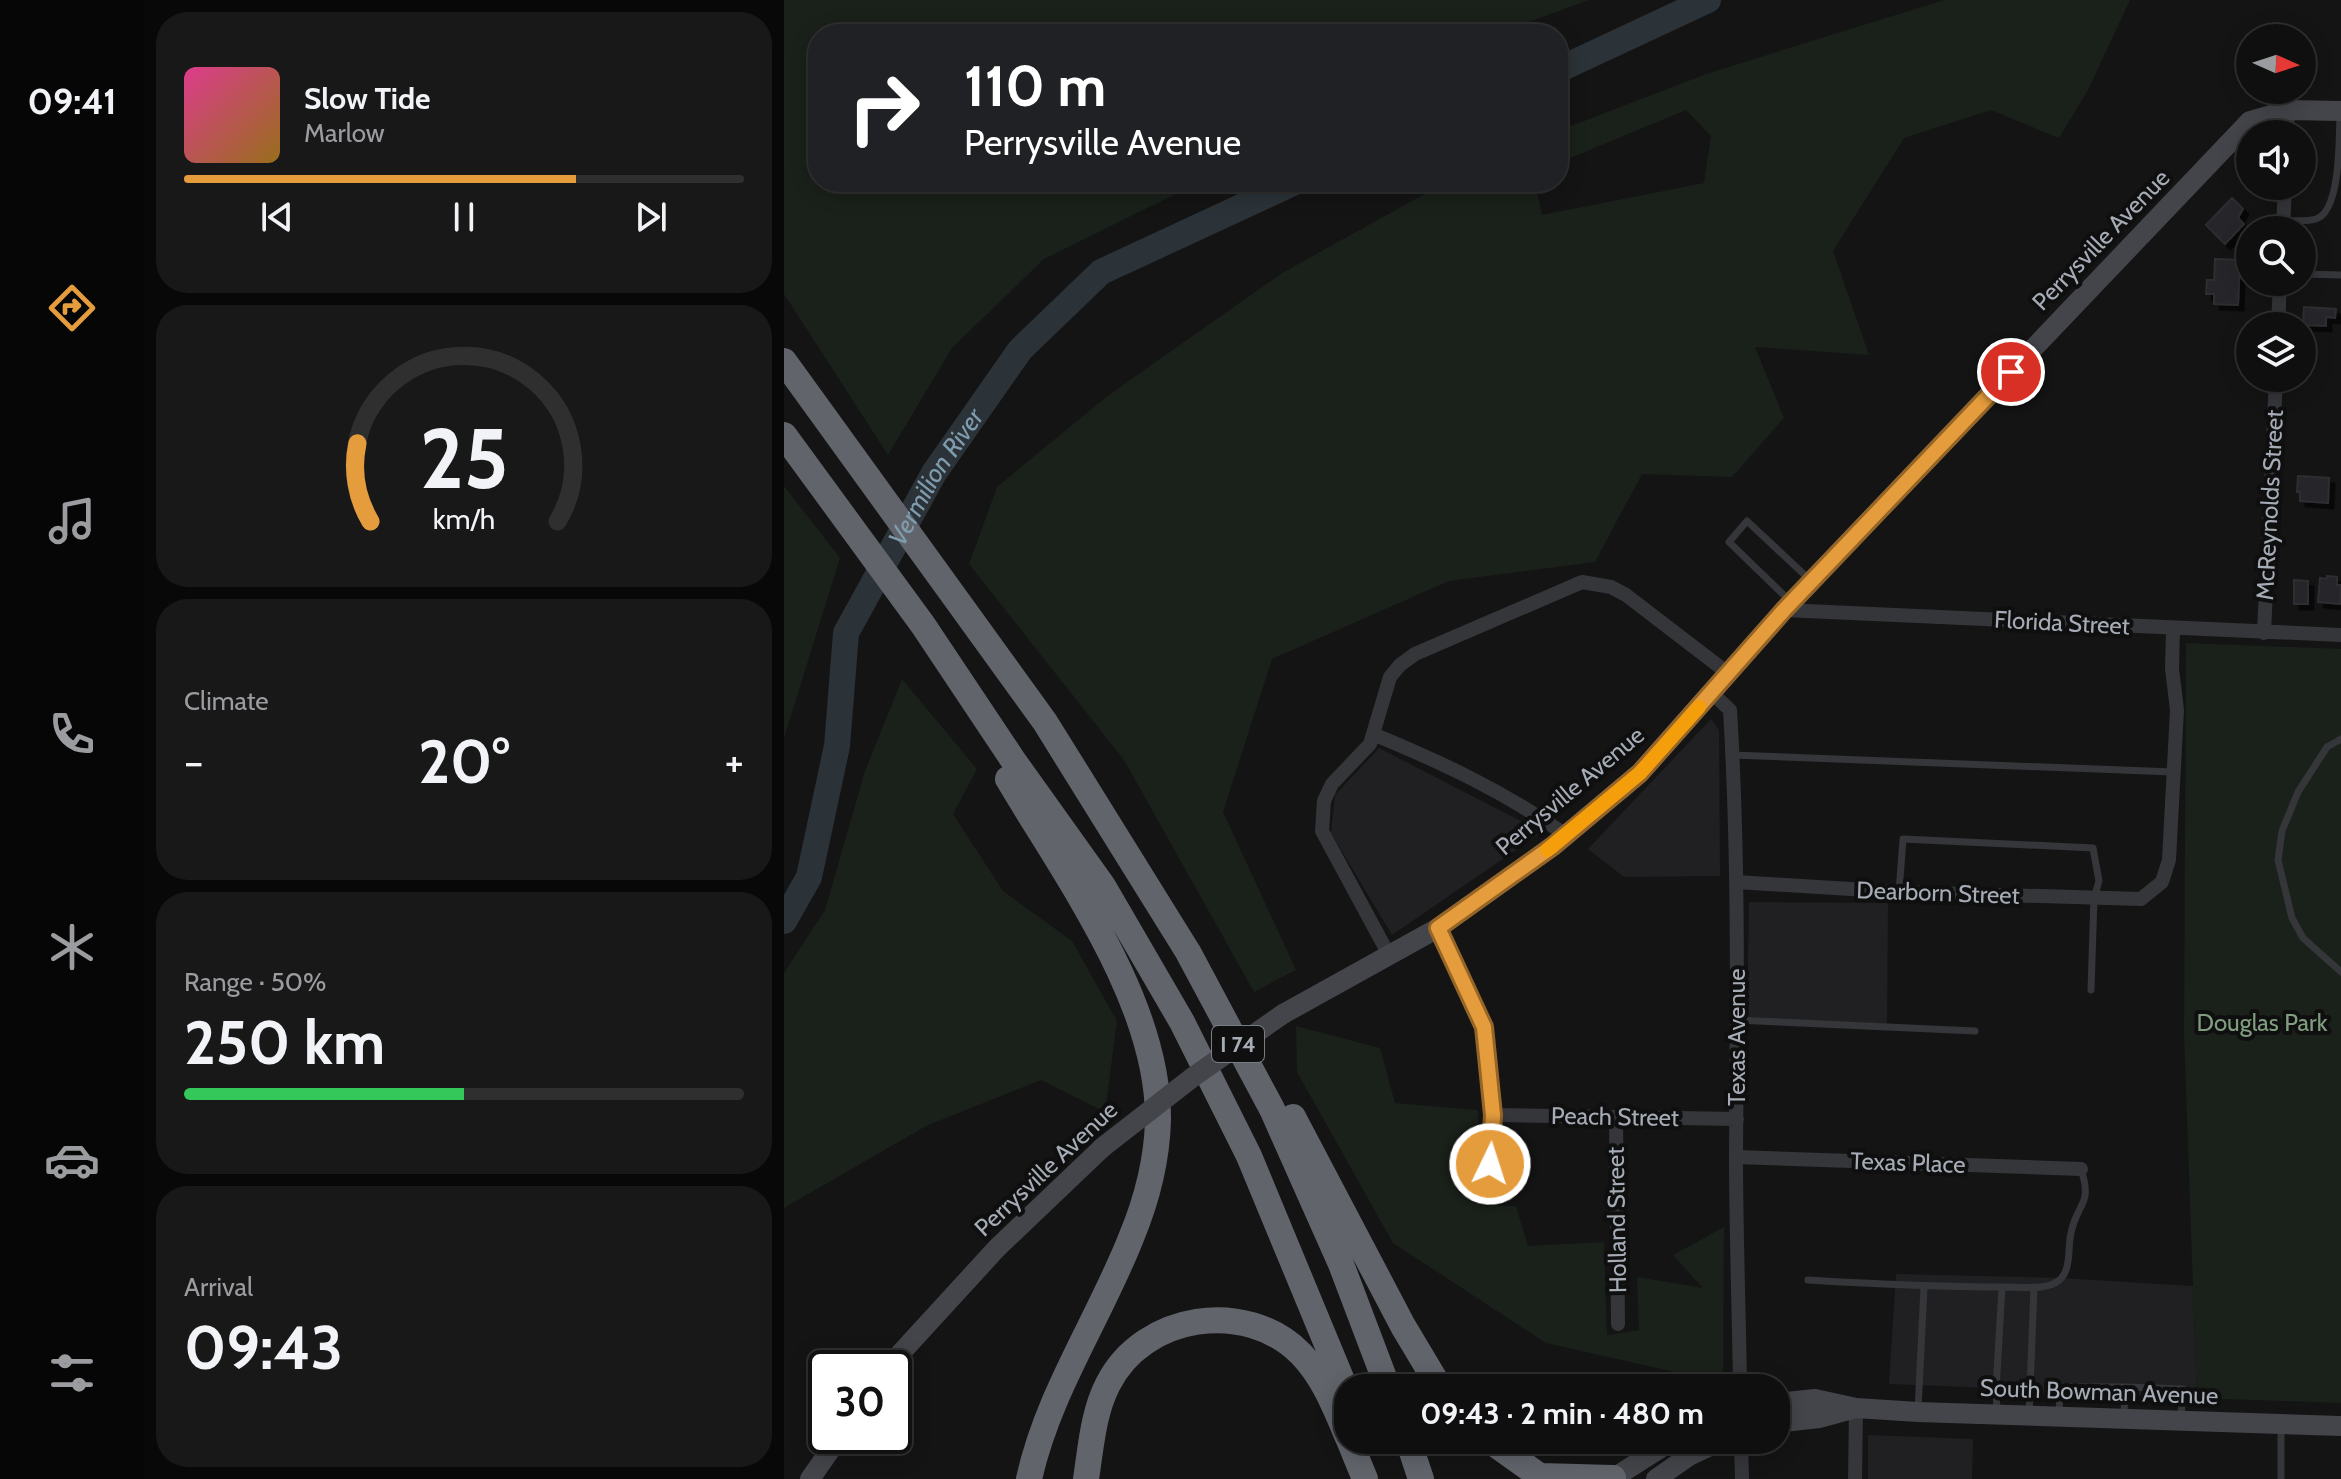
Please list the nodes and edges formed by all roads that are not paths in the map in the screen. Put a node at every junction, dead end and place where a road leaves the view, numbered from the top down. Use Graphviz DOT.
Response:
graph roads {
  1 [pos="2288,110"];
  2 [pos="2341,111"];
  3 [pos="2288,120"];
  4 [pos="2316,219"];
  5 [pos="2316,274"];
  6 [pos="2341,275"];
  7 [pos="784,361"];
  8 [pos="2275,392"];
  9 [pos="784,435"];
  10 [pos="1812,582"];
  11 [pos="1788,607"];
  12 [pos="2173,629"];
  13 [pos="2264,633"];
  14 [pos="2341,635"];
  15 [pos="1729,674"];
  16 [pos="1712,693"];
  17 [pos="1045,722"];
  18 [pos="1373,734"];
  19 [pos="2341,739"];
  20 [pos="1732,755"];
  21 [pos="1009,766"];
  22 [pos="2175,772"];
  23 [pos="1566,835"];
  24 [pos="1736,882"];
  25 [pos="1899,892"];
  26 [pos="2094,898"];
  27 [pos="1438,928"];
  28 [pos="1389,955"];
  29 [pos="2341,972"];
  30 [pos="2091,990"];
  31 [pos="1736,1020"];
  32 [pos="1975,1031"];
  33 [pos="1493,1115"];
  34 [pos="1616,1117"];
  35 [pos="1737,1119"];
  36 [pos="1736,1157"];
  37 [pos="2081,1169"];
  38 [pos="1489,1189"];
  39 [pos="1808,1280"];
  40 [pos="1924,1287"];
  41 [pos="2002,1287"];
  42 [pos="2034,1287"];
  43 [pos="1618,1324"];
  44 [pos="904,1350"];
  45 [pos="1339,1374"];
  46 [pos="1383,1374"];
  47 [pos="1432,1374"];
  48 [pos="1740,1374"];
  49 [pos="2125,1387"];
  50 [pos="1790,1402"];
  51 [pos="1334,1407"];
  52 [pos="1856,1408"];
  53 [pos="1918,1412"];
  54 [pos="1997,1416"];
  55 [pos="2029,1417"];
  56 [pos="2059,1417"];
  57 [pos="2123,1419"];
  58 [pos="1790,1421"];
  59 [pos="2181,1421"];
  60 [pos="2281,1425"];
  61 [pos="2341,1426"];
  62 [pos="827,1454"];
  63 [pos="1354,1454"];
  64 [pos="1369,1454"];
  65 [pos="1413,1454"];
  66 [pos="1509,1454"];
  67 [pos="1651,1454"];
  68 [pos="1693,1454"];
  69 [pos="1741,1454"];
  70 [pos="1542,1477"];
  71 [pos="810,1479"];
  72 [pos="1029,1479"];
  73 [pos="1086,1479"];
  74 [pos="1365,1479"];
  75 [pos="1375,1479"];
  76 [pos="1421,1479"];
  77 [pos="1613,1479"];
  78 [pos="1656,1479"];
  79 [pos="1742,1479"];
  80 [pos="1855,1479"];
  81 [pos="2281,1479"];
  1 -- 2 [label="street, Perrysville Avenue"];
  1 -- 3 [label="street"];
  1 -- 10 [label="street, Perrysville Avenue"];
  2 -- 4 [label="lane"];
  5 -- 6 [label="lane"];
  7 -- 17 [label="highway, I 74"];
  8 -- 13 [label="street, McReynolds Street"];
  9 -- 21 [label="highway, I 74"];
  10 -- 11 [label="street, Perrysville Avenue"];
  10 -- 11 [label="lane"];
  11 -- 12 [label="street, Florida Street"];
  11 -- 15 [label="street, Perrysville Avenue"];
  12 -- 13 [label="street, Florida Street"];
  12 -- 22 [label="street"];
  13 -- 14 [label="street, Florida Street"];
  15 -- 16 [label="street, Perrysville Avenue"];
  15 -- 18 [label="street"];
  16 -- 20 [label="street, Texas Avenue"];
  16 -- 23 [label="street, Perrysville Avenue"];
  17 -- 46 [label="highway, I 74"];
  17 -- 47 [label="highway"];
  18 -- 23 [label="street"];
  18 -- 28 [label="street"];
  19 -- 29 [label="lane"];
  20 -- 22 [label="lane"];
  20 -- 24 [label="street, Texas Avenue"];
  21 -- 45 [label="highway, I 74"];
  21 -- 72 [label="highway"];
  22 -- 26 [label="street, Dearborn Street"];
  23 -- 27 [label="street, Perrysville Avenue"];
  24 -- 25 [label="street, Dearborn Street"];
  24 -- 31 [label="street, Texas Avenue"];
  25 -- 26 [label="street, Dearborn Street"];
  25 -- 26 [label="lane"];
  26 -- 30 [label="lane"];
  27 -- 28 [label="street, Perrysville Avenue"];
  27 -- 33 [label="street"];
  28 -- 44 [label="street, Perrysville Avenue, bridge"];
  31 -- 32 [label="lane"];
  31 -- 35 [label="street, Texas Avenue"];
  33 -- 34 [label="street, Peach Street"];
  33 -- 38 [label="street"];
  34 -- 35 [label="street, Peach Street"];
  34 -- 43 [label="street, Holland Street"];
  35 -- 36 [label="street, Texas Avenue"];
  36 -- 37 [label="street, Texas Place"];
  36 -- 48 [label="street, Texas Avenue"];
  37 -- 42 [label="lane"];
  39 -- 40 [label="lane"];
  40 -- 41 [label="lane"];
  40 -- 53 [label="lane"];
  41 -- 42 [label="lane"];
  41 -- 54 [label="lane"];
  42 -- 55 [label="lane"];
  49 -- 56 [label="lane"];
  49 -- 57 [label="lane"];
  49 -- 59 [label="lane"];
  50 -- 52 [label="street, South Bowman Avenue"];
  51 -- 73 [label="highway"];
  52 -- 53 [label="street, South Bowman Avenue"];
  52 -- 58 [label="street, South Bowman Avenue"];
  52 -- 80 [label="street"];
  53 -- 54 [label="street, South Bowman Avenue"];
  54 -- 55 [label="street, South Bowman Avenue"];
  55 -- 56 [label="street, South Bowman Avenue"];
  56 -- 57 [label="street, South Bowman Avenue"];
  57 -- 59 [label="street, South Bowman Avenue"];
  59 -- 60 [label="street, South Bowman Avenue"];
  60 -- 61 [label="street, South Bowman Avenue"];
  60 -- 81 [label="lane"];
  62 -- 71 [label="street"];
  63 -- 74 [label="highway"];
  64 -- 75 [label="highway"];
  65 -- 76 [label="highway"];
  66 -- 70 [label="highway"];
  67 -- 77 [label="street"];
  68 -- 78 [label="street"];
  69 -- 79 [label="street"];
  70 -- 77 [label="highway"];
}
